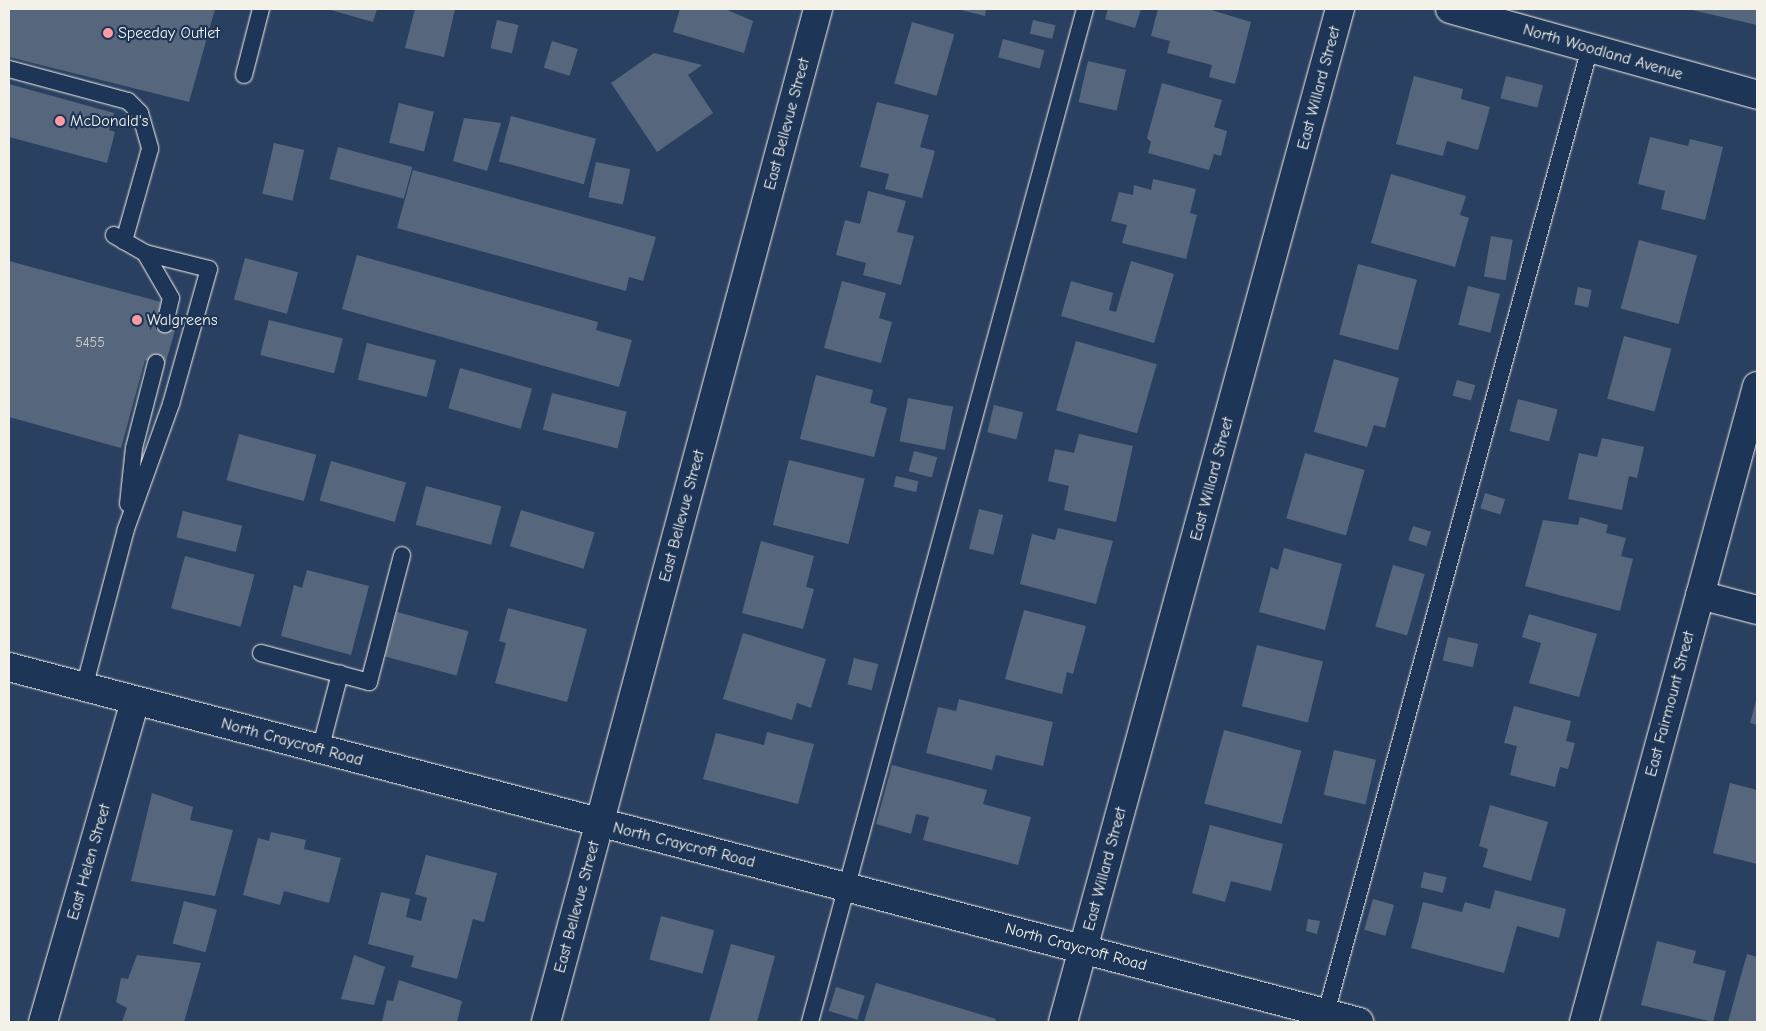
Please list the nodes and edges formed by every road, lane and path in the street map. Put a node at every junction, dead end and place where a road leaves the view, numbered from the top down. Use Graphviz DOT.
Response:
graph roads {
  1 [pos="261,9"];
  2 [pos="818,9"];
  3 [pos="1085,9"];
  4 [pos="1340,9"];
  5 [pos="1450,9"];
  6 [pos="1590,48"];
  7 [pos="9,69"];
  8 [pos="244,74"];
  9 [pos="1757,95"];
  10 [pos="145,253"];
  11 [pos="165,324"];
  12 [pos="156,363"];
  13 [pos="1757,386"];
  14 [pos="126,529"];
  15 [pos="402,555"];
  16 [pos="1700,595"];
  17 [pos="1757,610"];
  18 [pos="260,653"];
  19 [pos="9,667"];
  20 [pos="340,674"];
  21 [pos="84,688"];
  22 [pos="135,701"];
  23 [pos="320,750"];
  24 [pos="599,824"];
  25 [pos="845,887"];
  26 [pos="1084,948"];
  27 [pos="1326,1013"];
  28 [pos="43,1022"];
  29 [pos="546,1022"];
  30 [pos="810,1022"];
  31 [pos="1063,1022"];
  32 [pos="1359,1022"];
  33 [pos="1584,1022"];
  1 -- 8 [label="lane"];
  2 -- 24 [label="street, East Bellevue Street"];
  3 -- 25 [label="lane"];
  4 -- 26 [label="street, East Willard Street"];
  5 -- 6 [label="street, North Woodland Avenue"];
  6 -- 9 [label="street, North Woodland Avenue"];
  6 -- 27 [label="lane"];
  7 -- 10 [label="lane"];
  10 -- 11 [label="lane"];
  10 -- 14 [label="lane"];
  12 -- 14 [label="lane"];
  13 -- 16 [label="street, East Fairmount Street"];
  14 -- 21 [label="lane"];
  15 -- 20 [label="lane"];
  16 -- 17 [label="street"];
  16 -- 33 [label="street, East Fairmount Street"];
  18 -- 20 [label="lane"];
  19 -- 21 [label="street, North Craycroft Road"];
  20 -- 23 [label="lane"];
  21 -- 22 [label="street, North Craycroft Road"];
  22 -- 23 [label="street, North Craycroft Road"];
  22 -- 28 [label="street, East Helen Street"];
  23 -- 24 [label="street, North Craycroft Road"];
  24 -- 25 [label="street, North Craycroft Road"];
  24 -- 29 [label="street, East Bellevue Street"];
  25 -- 26 [label="street, North Craycroft Road"];
  25 -- 30 [label="lane"];
  26 -- 27 [label="street, North Craycroft Road"];
  26 -- 31 [label="street, East Willard Street"];
  27 -- 32 [label="street, North Craycroft Road"];
}
